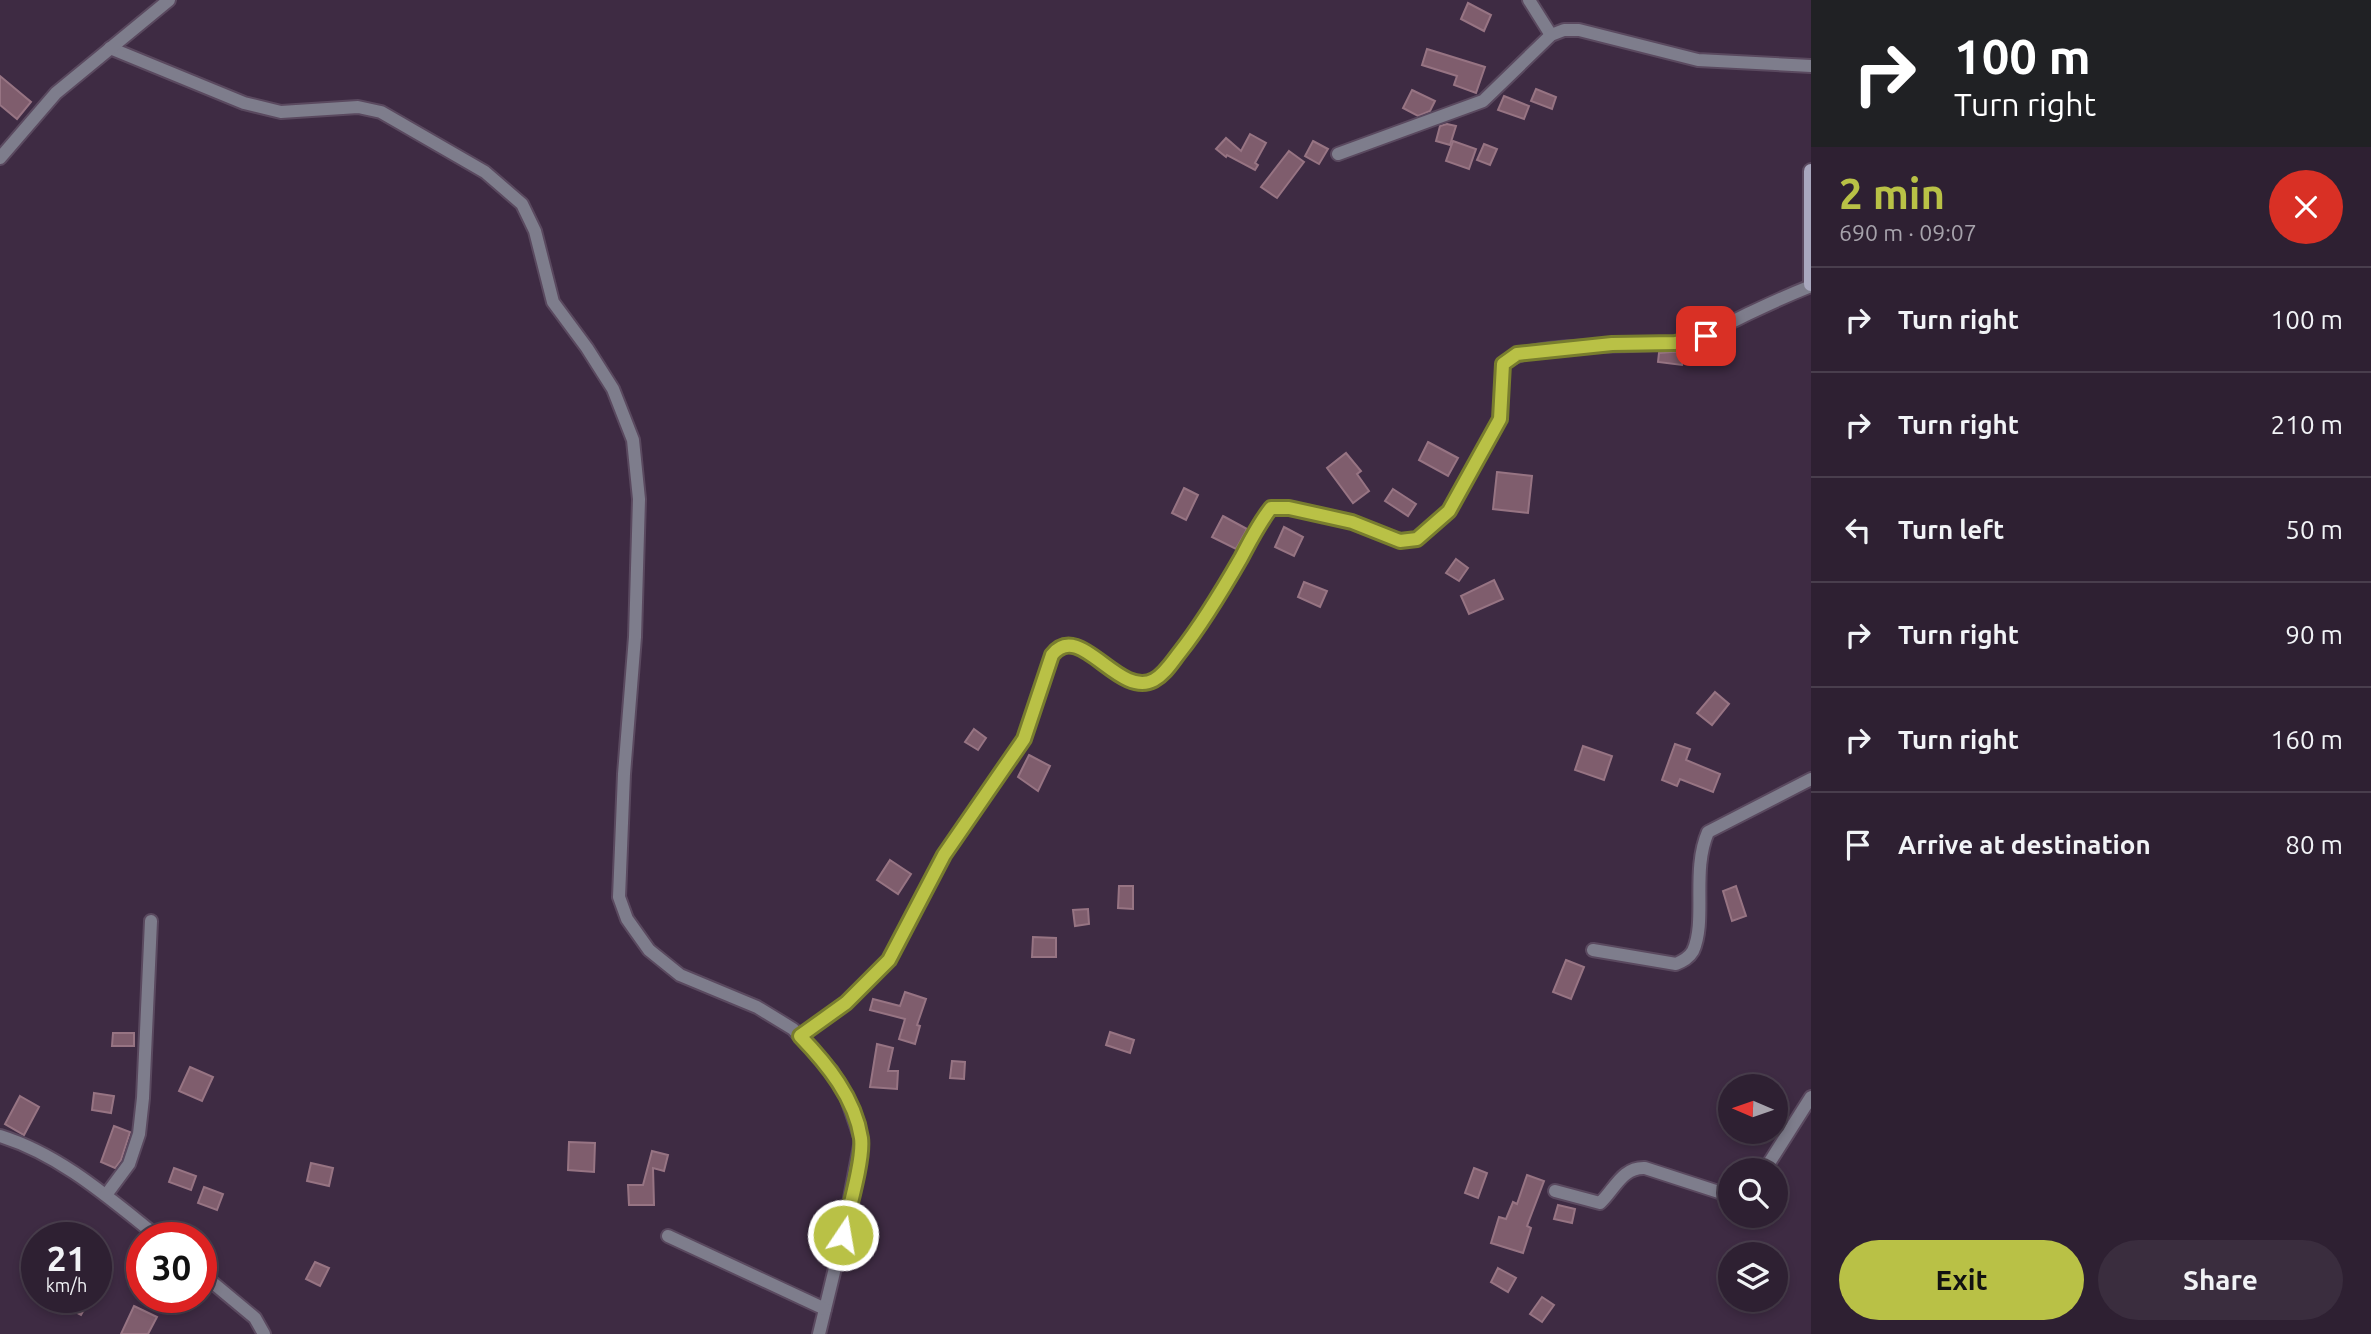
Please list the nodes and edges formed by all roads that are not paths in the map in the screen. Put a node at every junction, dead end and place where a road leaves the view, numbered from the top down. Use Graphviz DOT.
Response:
graph roads {
  1 [pos="169,0"];
  2 [pos="1529,0"];
  3 [pos="1551,35"];
  4 [pos="110,48"];
  5 [pos="1811,66"];
  6 [pos="1338,154"];
  7 [pos="0,158"];
  8 [pos="1811,171"];
  9 [pos="1811,285"];
  10 [pos="1811,779"];
  11 [pos="151,920"];
  12 [pos="1593,950"];
  13 [pos="800,1036"];
  14 [pos="1811,1097"];
  15 [pos="0,1136"];
  16 [pos="1772,1158"];
  17 [pos="1555,1191"];
  18 [pos="1718,1192"];
  19 [pos="106,1195"];
  20 [pos="139,1222"];
  21 [pos="668,1237"];
  22 [pos="217,1286"];
  23 [pos="825,1309"];
  24 [pos="264,1334"];
  25 [pos="819,1334"];
  1 -- 4 [label="street"];
  2 -- 3 [label="street"];
  3 -- 5 [label="street"];
  3 -- 6 [label="street"];
  4 -- 7 [label="street"];
  4 -- 13 [label="street"];
  8 -- 9 [label="street"];
  9 -- 13 [label="street"];
  10 -- 12 [label="street"];
  11 -- 19 [label="street"];
  13 -- 23 [label="street"];
  14 -- 16 [label="street"];
  15 -- 19 [label="street"];
  17 -- 18 [label="street"];
  19 -- 20 [label="street"];
  21 -- 23 [label="street"];
  22 -- 24 [label="street"];
  23 -- 25 [label="street"];
}
